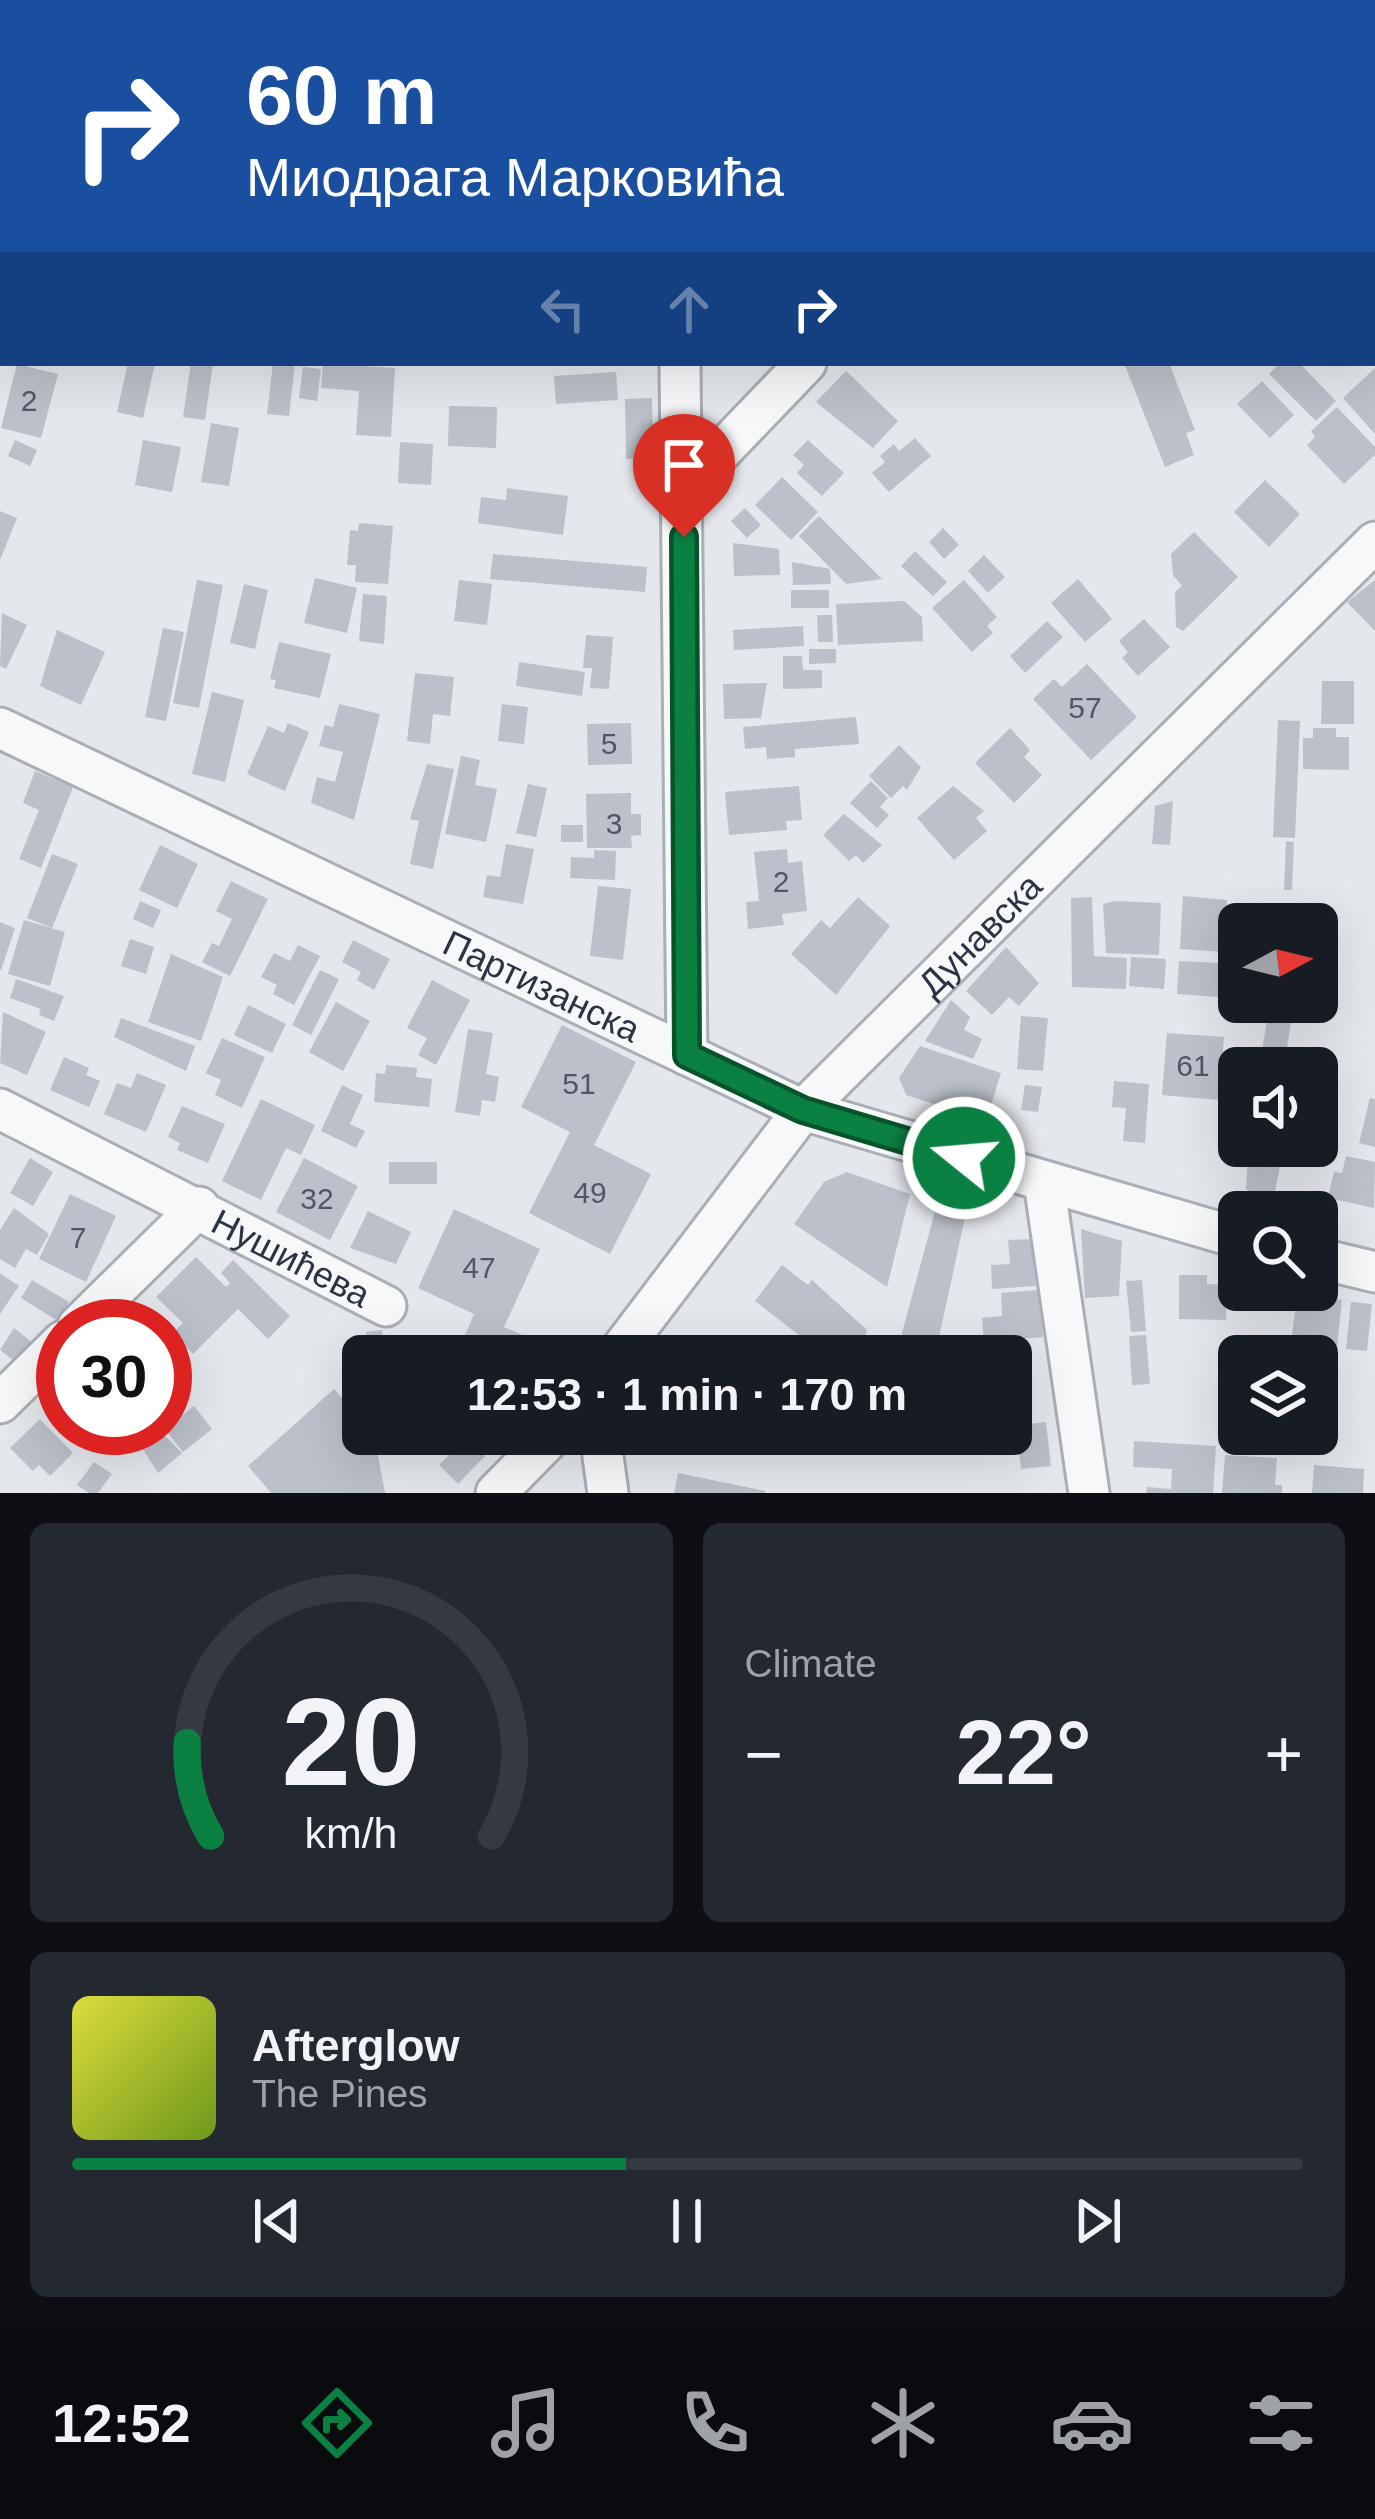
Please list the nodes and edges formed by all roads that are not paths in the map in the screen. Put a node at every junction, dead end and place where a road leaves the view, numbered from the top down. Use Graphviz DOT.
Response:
graph roads {
  1 [pos="680,366"];
  2 [pos="803,366"];
  3 [pos="684,490"];
  4 [pos="1375,542"];
  5 [pos="0,728"];
  6 [pos="687,1055"];
  7 [pos="0,1109"];
  8 [pos="803,1110"];
  9 [pos="1044,1182"];
  10 [pos="199,1207"];
  11 [pos="1218,1232"];
  12 [pos="1338,1263"];
  13 [pos="1375,1272"];
  14 [pos="105,1299"];
  15 [pos="386,1306"];
  16 [pos="632,1335"];
  17 [pos="36,1368"];
  18 [pos="0,1403"];
  19 [pos="533,1455"];
  20 [pos="603,1455"];
  21 [pos="496,1493"];
  22 [pos="608,1493"];
  23 [pos="1089,1493"];
  1 -- 3 [label="street"];
  2 -- 3 [label="street"];
  3 -- 6 [label="street"];
  4 -- 8 [label="street, Дунавска"];
  5 -- 6 [label="street, Партизанска"];
  6 -- 8 [label="street, Партизанска"];
  7 -- 10 [label="street, Нушићева"];
  8 -- 9 [label="street, Партизанска"];
  8 -- 16 [label="street, Дунавска"];
  9 -- 11 [label="street, Партизанска"];
  9 -- 23 [label="street"];
  10 -- 14 [label="street, Нушићева"];
  10 -- 15 [label="street, Нушићева"];
  12 -- 13 [label="street"];
  17 -- 18 [label="street"];
  19 -- 21 [label="street"];
  20 -- 22 [label="street"];
}
